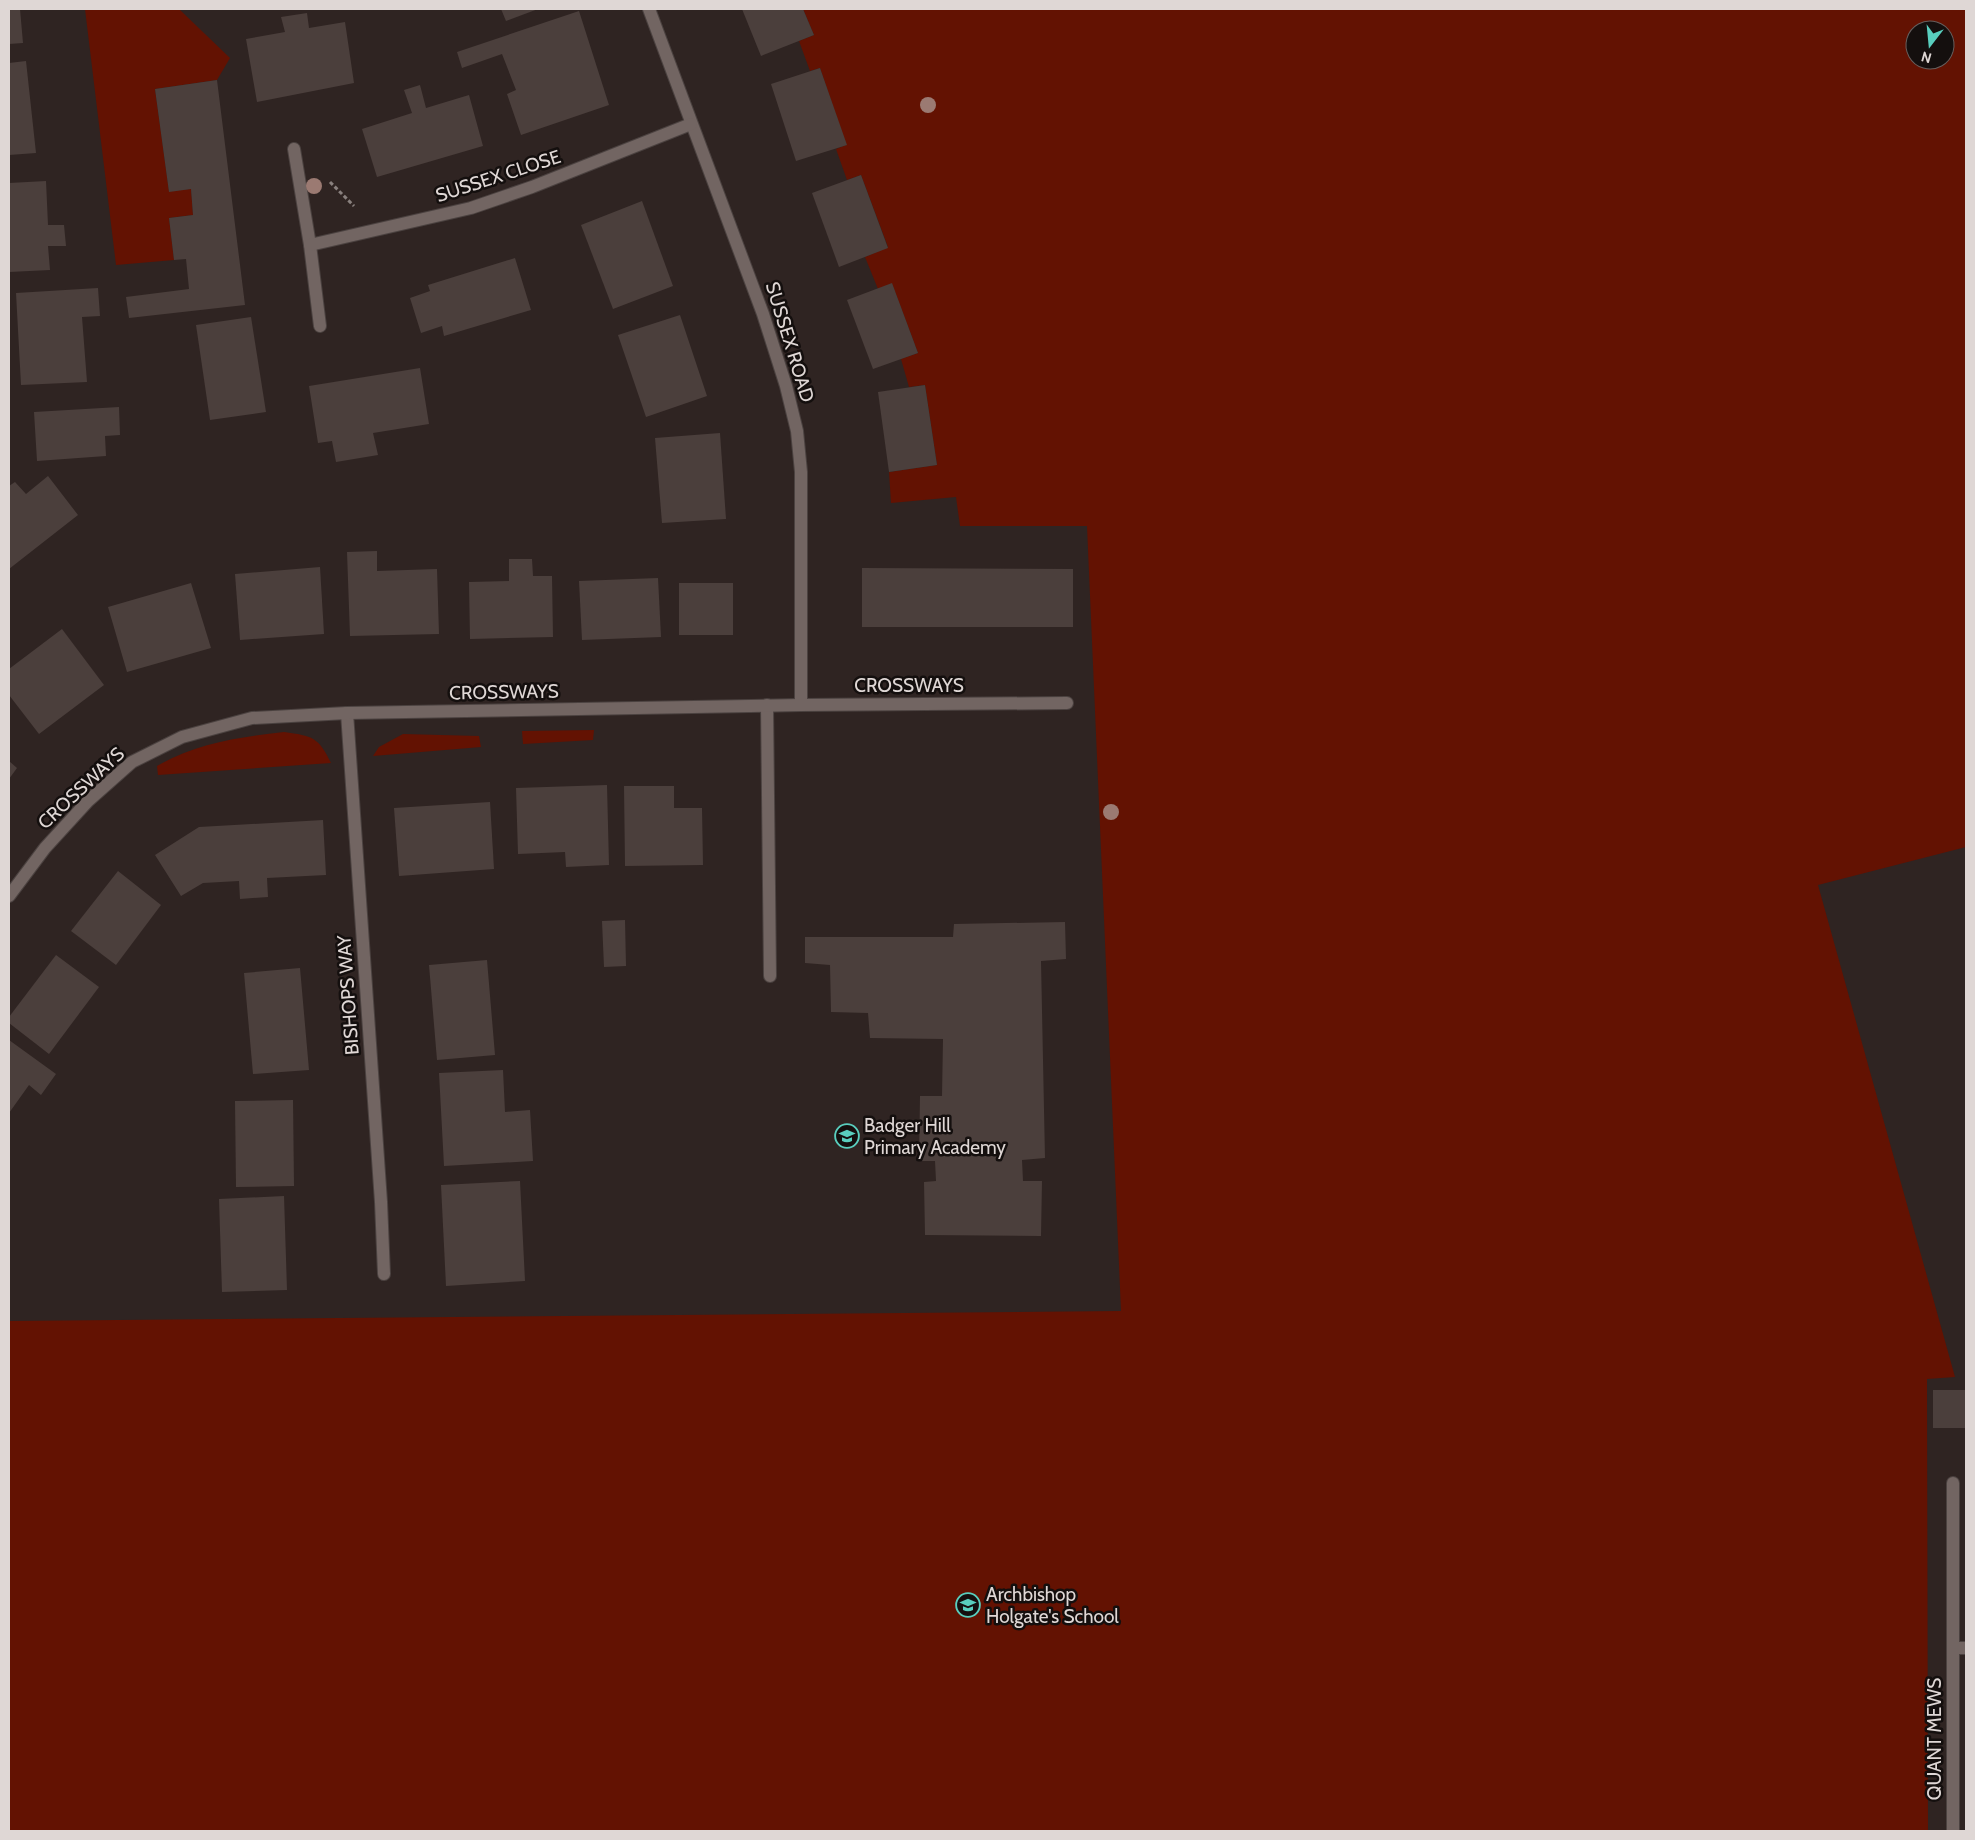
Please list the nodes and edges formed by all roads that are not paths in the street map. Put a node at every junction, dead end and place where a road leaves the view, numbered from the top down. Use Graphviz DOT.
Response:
graph roads {
  1 [pos="648,9"];
  2 [pos="691,124"];
  3 [pos="294,149"];
  4 [pos="310,245"];
  5 [pos="320,326"];
  6 [pos="1067,703"];
  7 [pos="767,705"];
  8 [pos="801,705"];
  9 [pos="347,713"];
  10 [pos="9,896"];
  11 [pos="770,976"];
  12 [pos="384,1274"];
  13 [pos="1954,1484"];
  14 [pos="1960,1648"];
  15 [pos="1953,1831"];
  1 -- 2 [label="street, SUSSEX ROAD"];
  2 -- 4 [label="street, SUSSEX CLOSE"];
  2 -- 8 [label="street, SUSSEX ROAD"];
  3 -- 4 [label="street"];
  4 -- 5 [label="street"];
  6 -- 8 [label="street, CROSSWAYS"];
  7 -- 8 [label="street, CROSSWAYS"];
  7 -- 9 [label="street, CROSSWAYS"];
  7 -- 11 [label="street"];
  9 -- 10 [label="street, CROSSWAYS"];
  9 -- 12 [label="street, BISHOPS WAY"];
  13 -- 14 [label="street, QUANT MEWS"];
  14 -- 15 [label="street, QUANT MEWS"];
}
